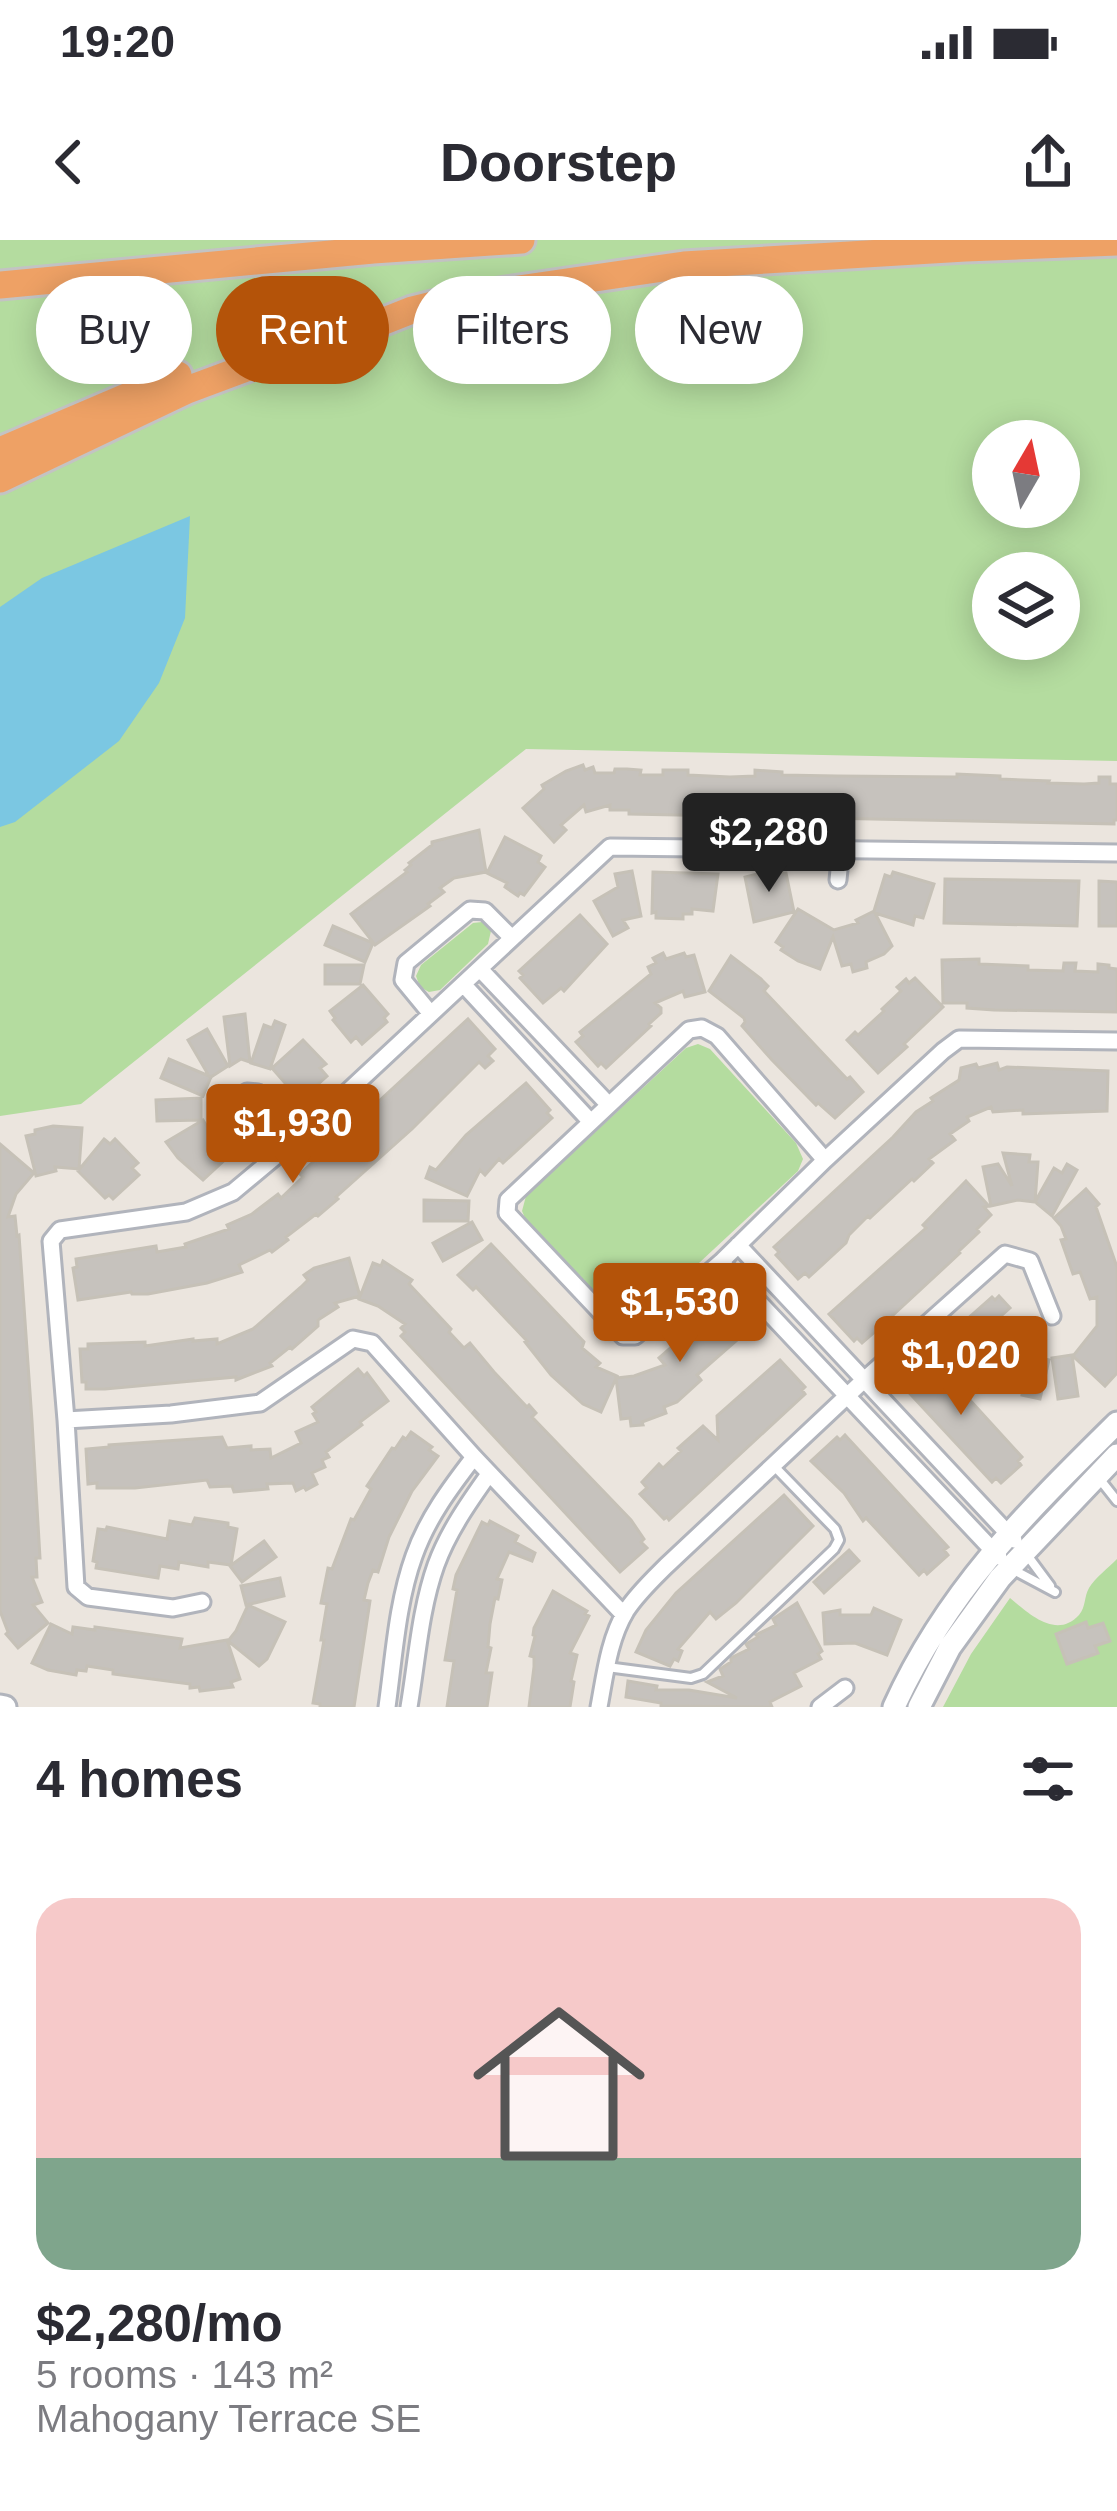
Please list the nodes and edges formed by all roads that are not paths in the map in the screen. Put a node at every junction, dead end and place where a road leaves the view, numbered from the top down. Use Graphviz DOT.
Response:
graph roads {
  1 [pos="521,240"];
  2 [pos="1117,242"];
  3 [pos="0,285"];
  4 [pos="412,310"];
  5 [pos="0,451"];
  6 [pos="0,479"];
  7 [pos="841,848"];
  8 [pos="1117,853"];
  9 [pos="838,880"];
  10 [pos="512,938"];
  11 [pos="480,969"];
  12 [pos="464,984"];
  13 [pos="431,1014"];
  14 [pos="1117,1041"];
  15 [pos="608,1104"];
  16 [pos="590,1121"];
  17 [pos="299,1137"];
  18 [pos="275,1156"];
  19 [pos="825,1160"];
  20 [pos="738,1245"];
  21 [pos="721,1262"];
  22 [pos="1052,1316"];
  23 [pos="864,1380"];
  24 [pos="847,1397"];
  25 [pos="66,1420"];
  26 [pos="1117,1423"];
  27 [pos="1117,1456"];
  28 [pos="474,1457"];
  29 [pos="773,1465"];
  30 [pos="489,1474"];
  31 [pos="1097,1476"];
  32 [pos="1117,1501"];
  33 [pos="1008,1551"];
  34 [pos="404,1594"];
  35 [pos="426,1600"];
  36 [pos="202,1602"];
  37 [pos="624,1615"];
  38 [pos="607,1666"];
  39 [pos="844,1688"];
  40 [pos="386,1707"];
  41 [pos="410,1707"];
  42 [pos="599,1707"];
  43 [pos="820,1707"];
  44 [pos="894,1707"];
  45 [pos="919,1707"];
  1 -- 3 [label="highway"];
  2 -- 4 [label="highway"];
  4 -- 5 [label="highway"];
  4 -- 6 [label="highway"];
  7 -- 8 [label="street"];
  7 -- 9 [label="street"];
  7 -- 10 [label="street"];
  10 -- 11 [label="street"];
  10 -- 13 [label="street"];
  11 -- 12 [label="street"];
  11 -- 15 [label="street"];
  12 -- 13 [label="street"];
  12 -- 16 [label="street"];
  13 -- 17 [label="street"];
  14 -- 19 [label="street"];
  15 -- 16 [label="street"];
  15 -- 19 [label="street"];
  16 -- 21 [label="street"];
  17 -- 18 [label="street"];
  17 -- 18 [label="street"];
  18 -- 25 [label="street"];
  19 -- 20 [label="street"];
  20 -- 21 [label="street"];
  20 -- 23 [label="street"];
  21 -- 24 [label="street"];
  22 -- 23 [label="street"];
  23 -- 24 [label="street"];
  23 -- 33 [label="street"];
  24 -- 29 [label="street"];
  24 -- 33 [label="street"];
  25 -- 28 [label="street"];
  25 -- 36 [label="street"];
  26 -- 33 [label="street"];
  27 -- 31 [label="street"];
  28 -- 30 [label="street"];
  28 -- 34 [label="street"];
  29 -- 37 [label="street"];
  29 -- 38 [label="lane"];
  30 -- 35 [label="street"];
  30 -- 37 [label="street"];
  31 -- 32 [label="lane"];
  31 -- 33 [label="street"];
  33 -- 33 [label="lane"];
  33 -- 44 [label="street"];
  33 -- 45 [label="street"];
  34 -- 35 [label="street"];
  34 -- 40 [label="street"];
  35 -- 41 [label="street"];
  37 -- 38 [label="street"];
  38 -- 42 [label="street"];
  39 -- 43 [label="street"];
}
